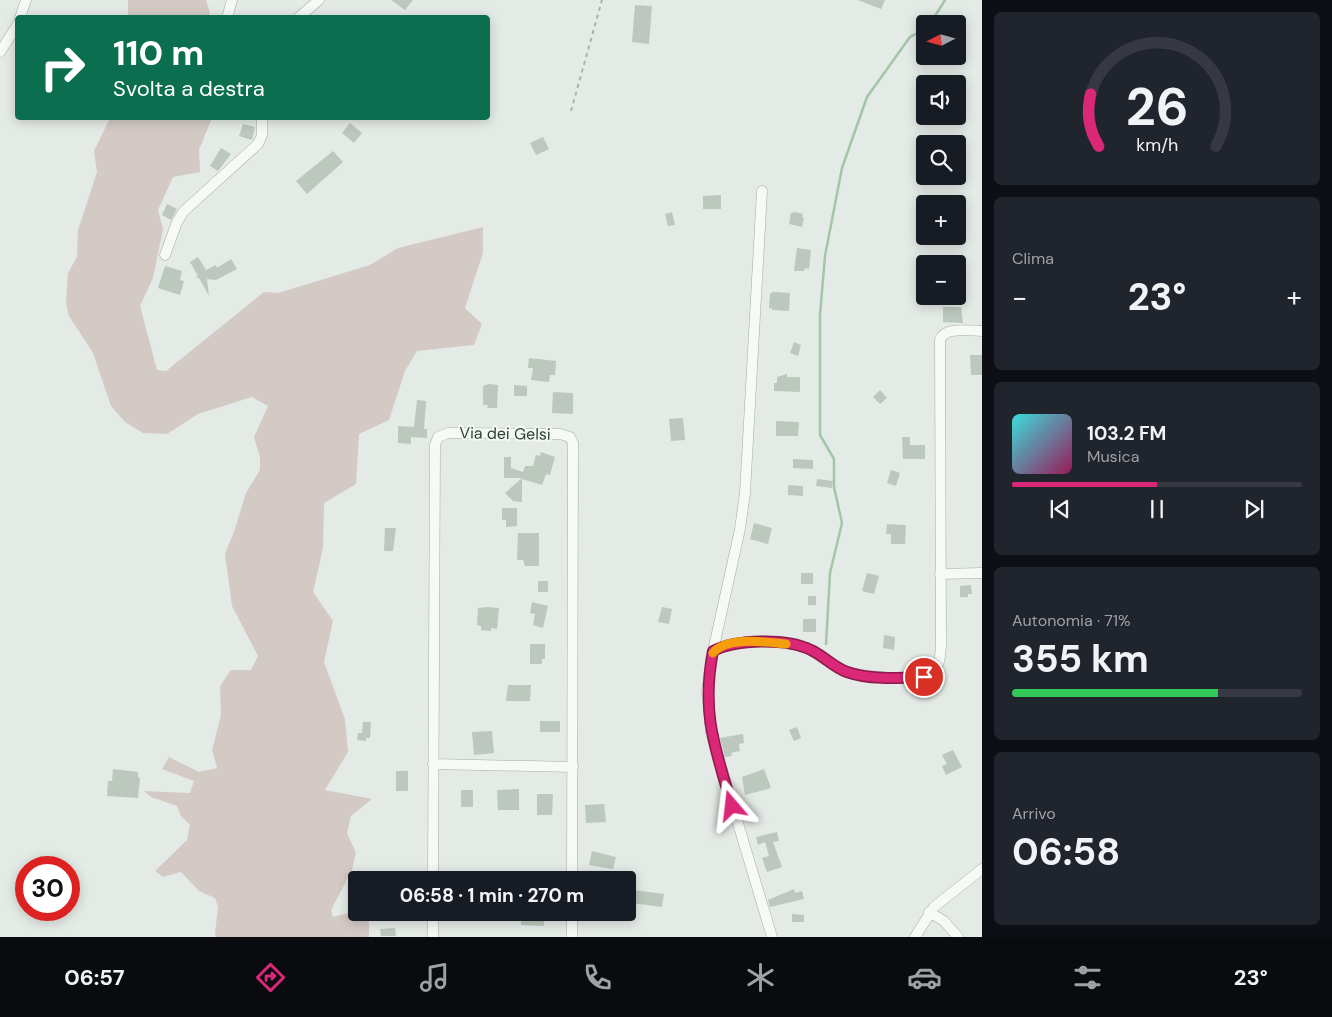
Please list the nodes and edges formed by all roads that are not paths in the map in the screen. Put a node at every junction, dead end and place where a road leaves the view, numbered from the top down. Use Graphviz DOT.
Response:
graph roads {
  1 [pos="26,0"];
  2 [pos="232,0"];
  3 [pos="319,0"];
  4 [pos="21,15"];
  5 [pos="228,15"];
  6 [pos="302,15"];
  7 [pos="15,29"];
  8 [pos="0,52"];
  9 [pos="262,120"];
  10 [pos="762,190"];
  11 [pos="165,255"];
  12 [pos="982,331"];
  13 [pos="982,573"];
  14 [pos="940,574"];
  15 [pos="713,651"];
  16 [pos="433,764"];
  17 [pos="573,767"];
  18 [pos="982,869"];
  19 [pos="433,871"];
  20 [pos="572,871"];
  21 [pos="929,912"];
  22 [pos="433,921"];
  23 [pos="572,921"];
  24 [pos="433,937"];
  25 [pos="572,937"];
  26 [pos="772,937"];
  27 [pos="915,937"];
  28 [pos="958,937"];
  1 -- 4 [label="street"];
  2 -- 5 [label="street"];
  3 -- 6 [label="street"];
  7 -- 8 [label="street"];
  9 -- 11 [label="street"];
  10 -- 15 [label="street"];
  12 -- 14 [label="street"];
  13 -- 14 [label="street"];
  14 -- 15 [label="street"];
  15 -- 26 [label="street"];
  16 -- 17 [label="street"];
  16 -- 17 [label="street, Via dei Gelsi"];
  16 -- 19 [label="street, Via dei Gelsi"];
  17 -- 20 [label="street, Via dei Gelsi"];
  18 -- 21 [label="street"];
  21 -- 27 [label="street"];
  21 -- 28 [label="street"];
  22 -- 24 [label="street"];
  23 -- 25 [label="street"];
}
